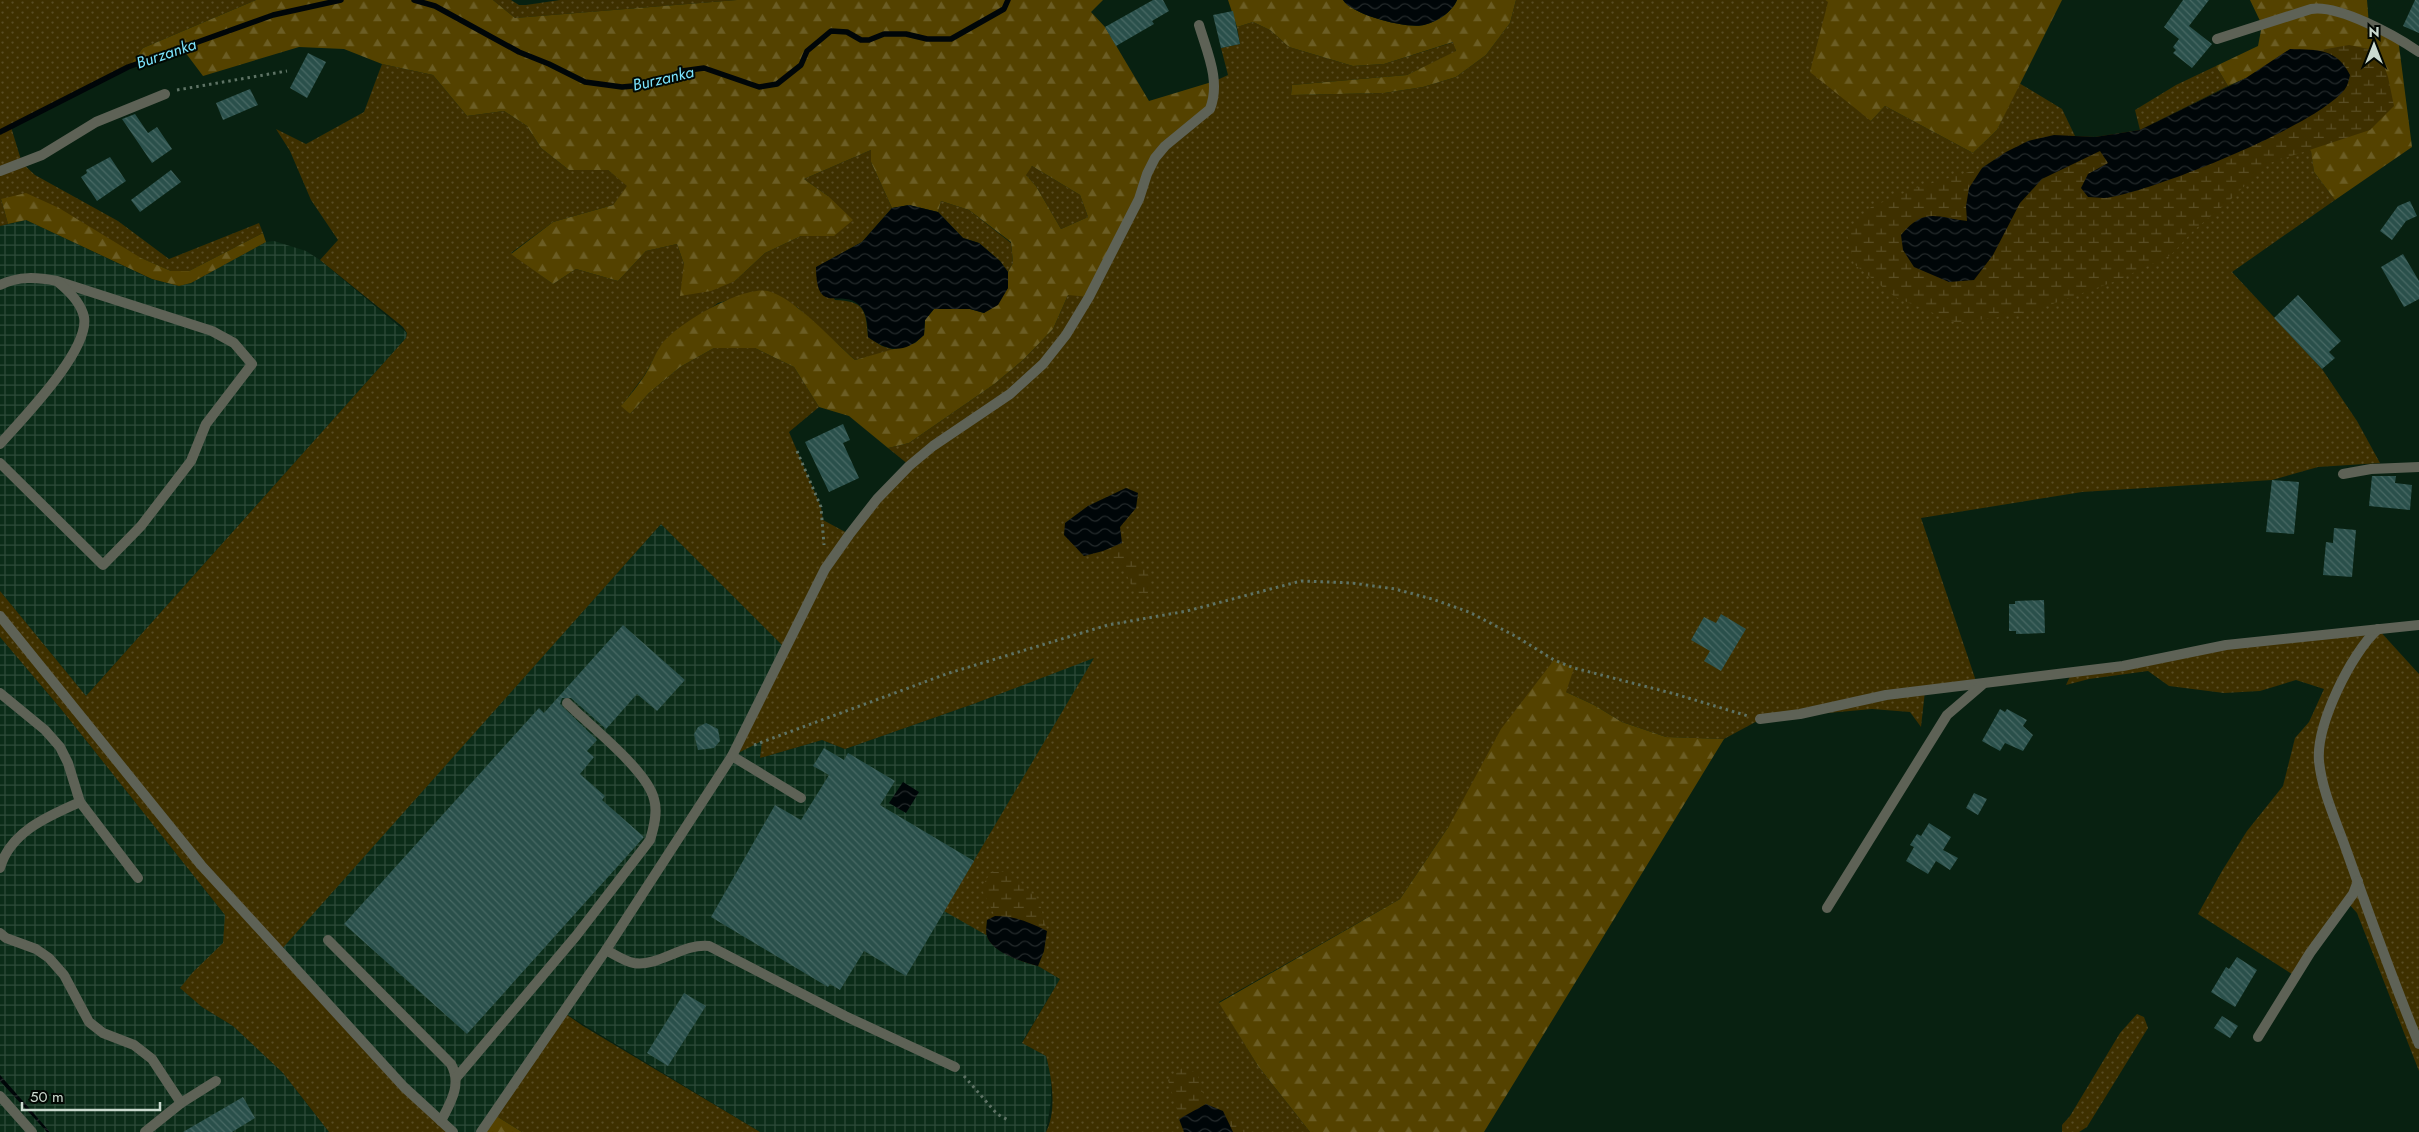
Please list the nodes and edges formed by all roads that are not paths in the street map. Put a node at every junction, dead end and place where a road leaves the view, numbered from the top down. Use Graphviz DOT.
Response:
graph roads {
  1 [pos="1200,25"];
  2 [pos="2218,39"];
  3 [pos="2419,52"];
  4 [pos="165,94"];
  5 [pos="0,170"];
  6 [pos="57,281"];
  7 [pos="0,285"];
  8 [pos="0,444"];
  9 [pos="0,463"];
  10 [pos="2419,467"];
  11 [pos="2344,474"];
  12 [pos="0,616"];
  13 [pos="2419,625"];
  14 [pos="2378,629"];
  15 [pos="1990,682"];
  16 [pos="0,693"];
  17 [pos="567,703"];
  18 [pos="1760,719"];
  19 [pos="732,756"];
  20 [pos="801,798"];
  21 [pos="80,802"];
  22 [pos="0,868"];
  23 [pos="138,878"];
  24 [pos="2358,882"];
  25 [pos="1826,908"];
  26 [pos="0,933"];
  27 [pos="328,940"];
  28 [pos="606,950"];
  29 [pos="2258,1037"];
  30 [pos="2419,1044"];
  31 [pos="955,1067"];
  32 [pos="456,1078"];
  33 [pos="216,1081"];
  34 [pos="0,1096"];
  35 [pos="181,1103"];
  36 [pos="441,1121"];
  37 [pos="32,1132"];
  38 [pos="145,1132"];
  39 [pos="453,1132"];
  40 [pos="481,1132"];
  1 -- 19 [label="lane"];
  2 -- 3 [label="lane"];
  4 -- 5 [label="lane"];
  6 -- 7 [label="lane"];
  6 -- 8 [label="lane"];
  6 -- 9 [label="lane"];
  10 -- 11 [label="lane"];
  12 -- 36 [label="lane"];
  13 -- 14 [label="lane"];
  14 -- 15 [label="lane"];
  14 -- 24 [label="lane"];
  15 -- 18 [label="lane"];
  15 -- 25 [label="lane"];
  16 -- 21 [label="lane"];
  17 -- 32 [label="lane"];
  19 -- 20 [label="lane"];
  19 -- 28 [label="lane"];
  21 -- 22 [label="lane"];
  21 -- 23 [label="lane"];
  24 -- 29 [label="lane"];
  24 -- 30 [label="lane"];
  26 -- 35 [label="lane"];
  27 -- 32 [label="lane"];
  28 -- 31 [label="lane"];
  28 -- 40 [label="lane"];
  32 -- 36 [label="lane"];
  33 -- 35 [label="lane"];
  34 -- 37 [label="lane"];
  35 -- 38 [label="lane"];
  36 -- 39 [label="lane"];
}
